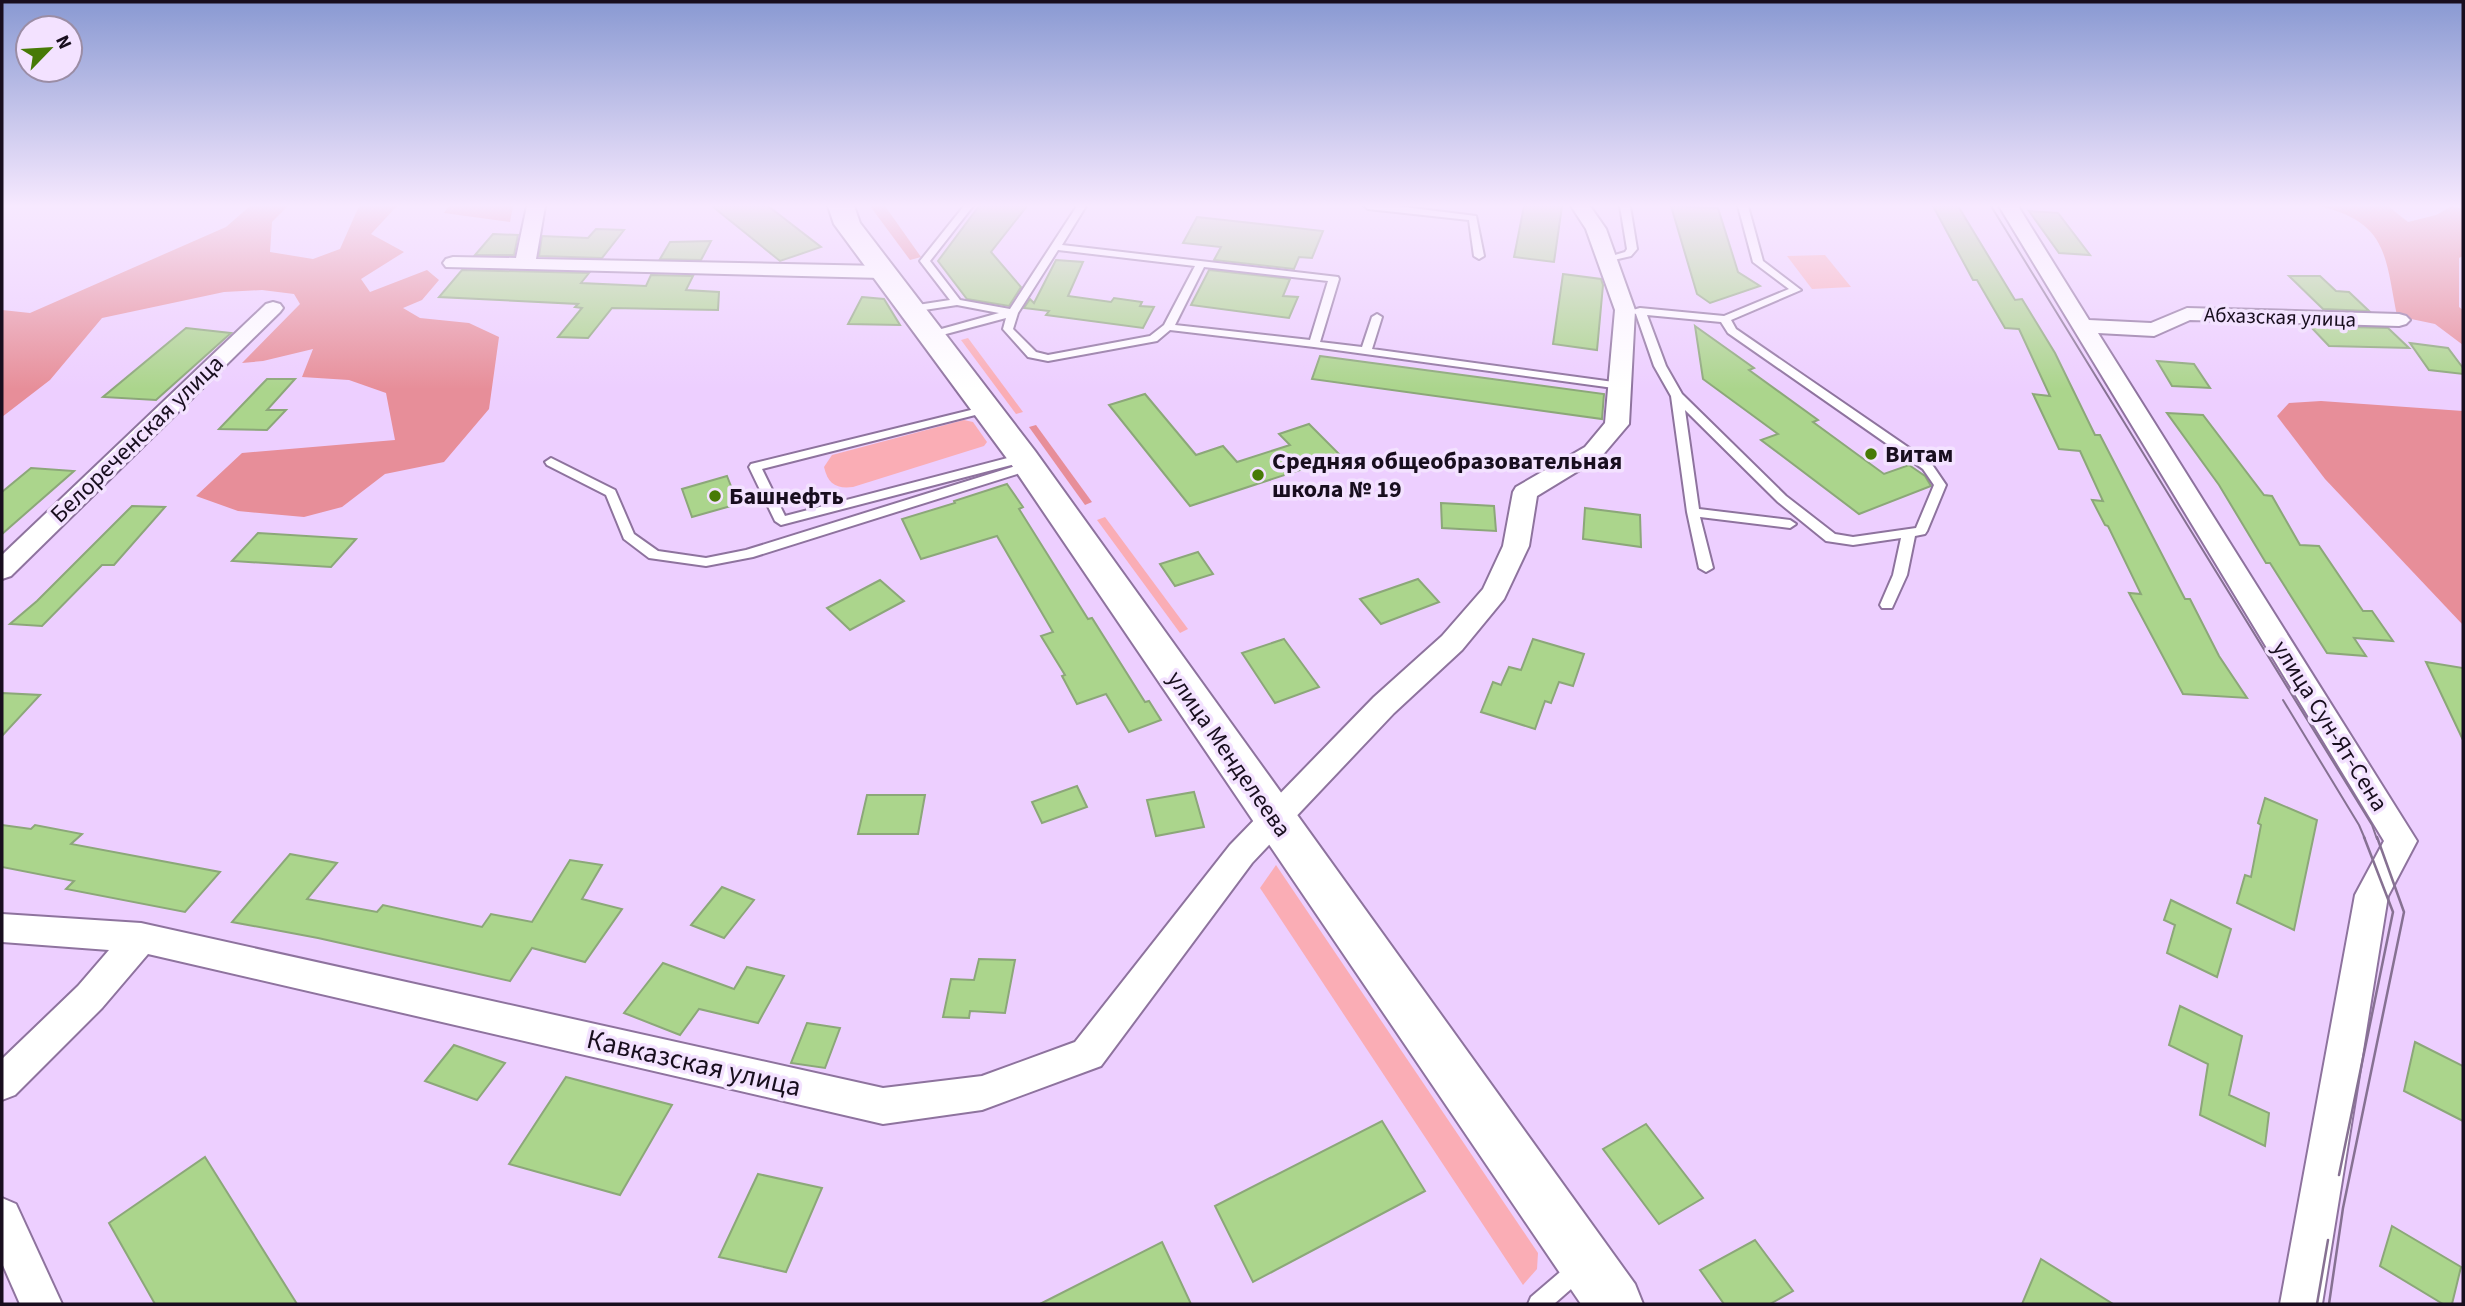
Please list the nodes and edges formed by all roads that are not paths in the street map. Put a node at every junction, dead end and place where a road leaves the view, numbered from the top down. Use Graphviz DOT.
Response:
graph roads {
  1 [pos="624,267"];
  2 [pos="878,267"];
  3 [pos="930,267"];
  4 [pos="1042,267"];
  5 [pos="1199,267"];
  6 [pos="1219,267"];
  7 [pos="1611,267"];
  8 [pos="1765,267"];
  9 [pos="2046,267"];
  10 [pos="882,272"];
  11 [pos="957,302"];
  12 [pos="273,308"];
  13 [pos="1633,310"];
  14 [pos="1013,313"];
  15 [pos="1377,317"];
  16 [pos="1725,319"];
  17 [pos="2399,320"];
  18 [pos="921,322"];
  19 [pos="2082,326"];
  20 [pos="1168,327"];
  21 [pos="1314,344"];
  22 [pos="1366,351"];
  23 [pos="1621,386"];
  24 [pos="1677,396"];
  25 [pos="987,409"];
  26 [pos="551,462"];
  27 [pos="1026,462"];
  28 [pos="873,497"];
  29 [pos="1693,512"];
  30 [pos="857,520"];
  31 [pos="1790,524"];
  32 [pos="1909,533"];
  33 [pos="1706,568"];
  34 [pos="2,570"];
  35 [pos="1887,605"];
  36 [pos="1274,818"];
  37 [pos="2,928"];
  38 [pos="141,938"];
  39 [pos="2,1083"];
  40 [pos="2,1218"];
  41 [pos="1586,1262"];
  42 [pos="41,1304"];
  43 [pos="1538,1304"];
  44 [pos="1615,1304"];
  45 [pos="2301,1304"];
  1 -- 10 [label="street"];
  2 -- 10 [label="main road, улица Менделеева"];
  3 -- 11 [label="lane"];
  4 -- 14 [label="lane"];
  5 -- 20 [label="lane"];
  6 -- 21 [label="lane"];
  7 -- 13 [label="street"];
  8 -- 16 [label="lane"];
  9 -- 19 [label="street, улица Сун-Ят-Сена"];
  10 -- 18 [label="main road, улица Менделеева"];
  11 -- 14 [label="lane"];
  11 -- 18 [label="lane"];
  12 -- 34 [label="street, Белореченская улица"];
  13 -- 16 [label="lane"];
  13 -- 23 [label="street"];
  13 -- 24 [label="lane"];
  14 -- 18 [label="lane"];
  14 -- 20 [label="lane"];
  15 -- 22 [label="lane"];
  16 -- 32 [label="lane"];
  17 -- 19 [label="street, Абхазская улица"];
  18 -- 25 [label="main road, улица Менделеева"];
  19 -- 45 [label="street, улица Сун-Ят-Сена"];
  20 -- 21 [label="lane"];
  21 -- 22 [label="lane"];
  22 -- 23 [label="lane"];
  23 -- 36 [label="street, Кавказская улица"];
  24 -- 29 [label="lane"];
  24 -- 32 [label="lane"];
  25 -- 27 [label="main road, улица Менделеева"];
  25 -- 28 [label="lane"];
  26 -- 30 [label="lane"];
  27 -- 28 [label="lane"];
  27 -- 30 [label="lane"];
  27 -- 36 [label="main road, улица Менделеева"];
  28 -- 30 [label="lane"];
  29 -- 31 [label="lane"];
  29 -- 33 [label="lane"];
  32 -- 35 [label="lane"];
  36 -- 38 [label="street, Кавказская улица"];
  36 -- 41 [label="main road, улица Менделеева"];
  37 -- 38 [label="street, Кавказская улица"];
  38 -- 39 [label="street"];
  40 -- 42 [label="street"];
  41 -- 43 [label="lane"];
  41 -- 44 [label="main road, улица Менделеева"];
}
